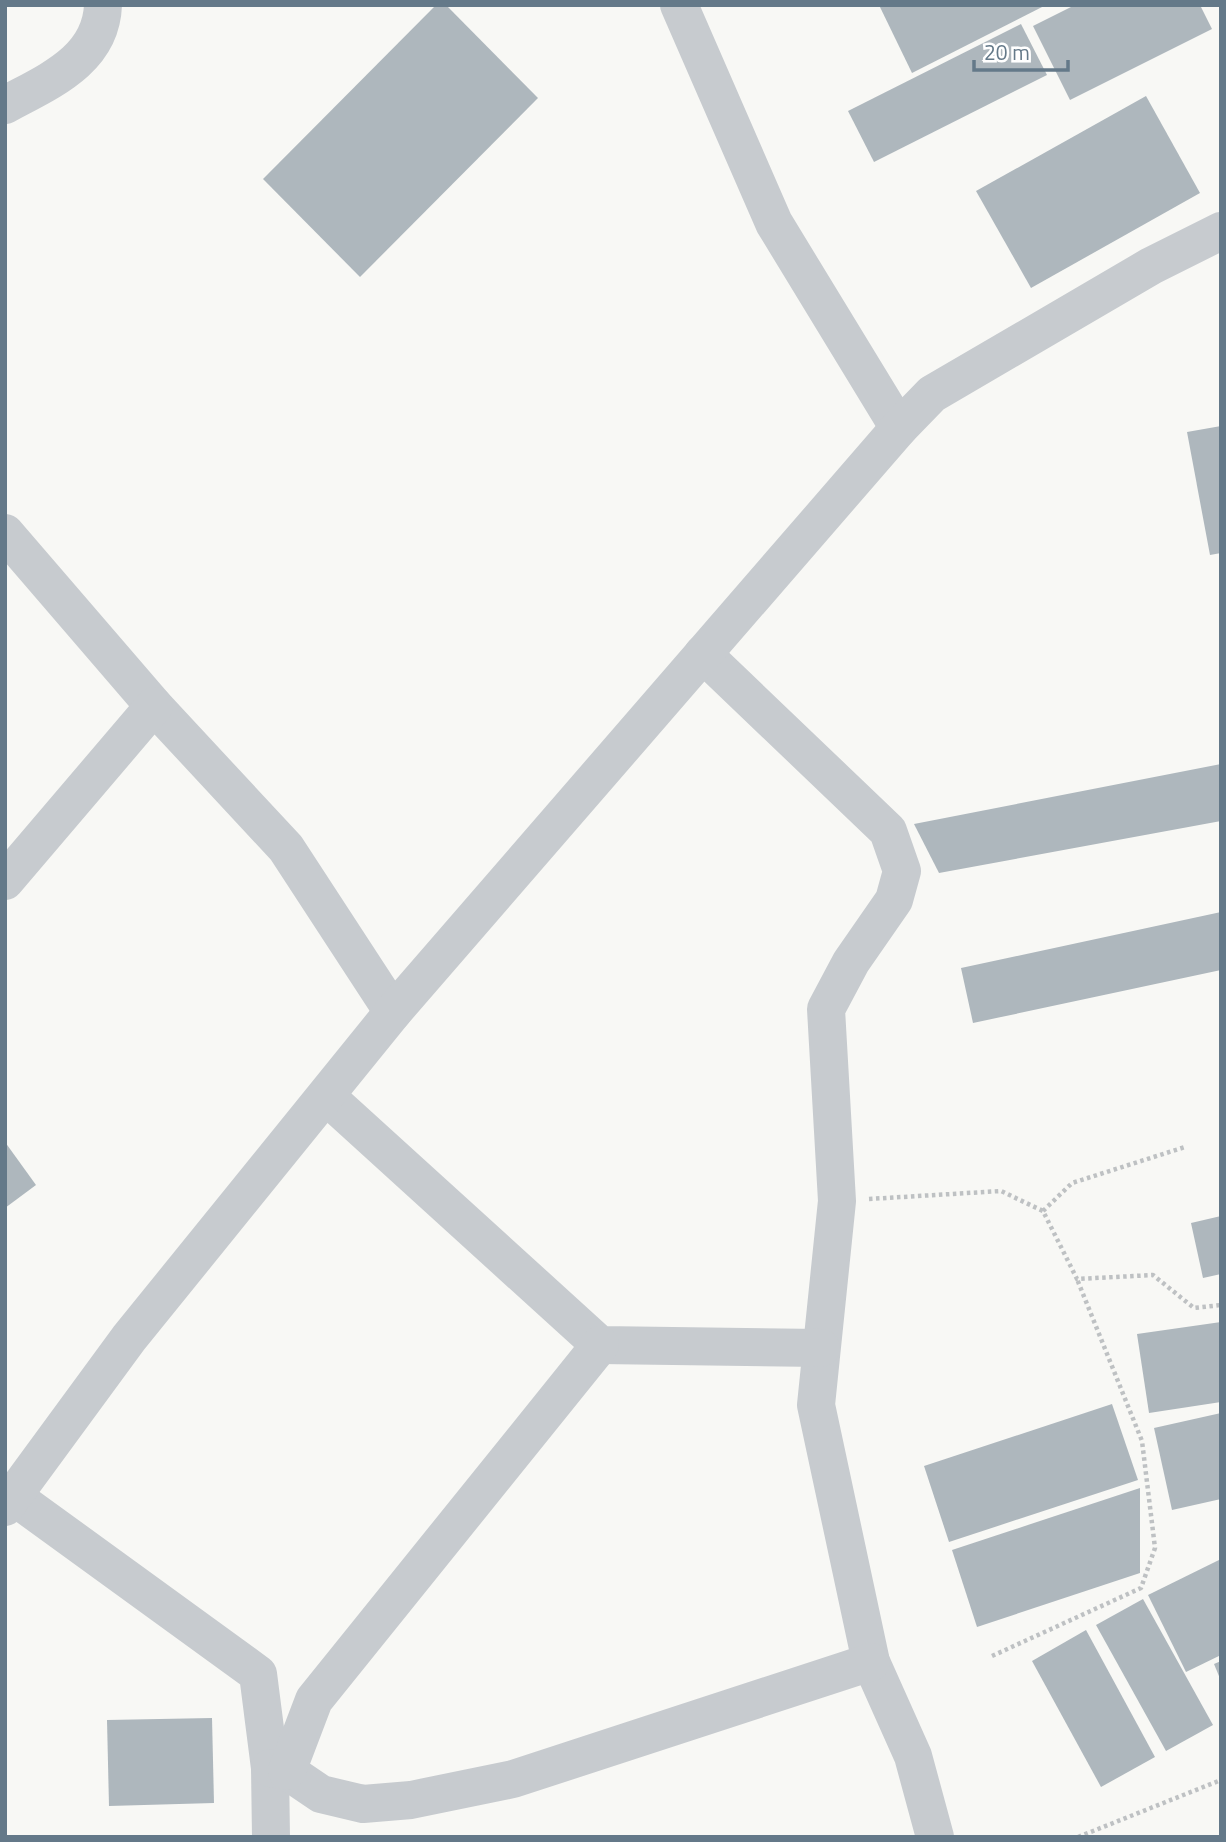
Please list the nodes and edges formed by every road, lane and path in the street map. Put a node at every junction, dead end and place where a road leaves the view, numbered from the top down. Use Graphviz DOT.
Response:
graph roads {
  1 [pos="103,5"];
  2 [pos="678,5"];
  3 [pos="5,105"];
  4 [pos="1221,230"];
  5 [pos="899,428"];
  6 [pos="5,533"];
  7 [pos="703,654"];
  8 [pos="155,706"];
  9 [pos="5,881"];
  10 [pos="393,1012"];
  11 [pos="326,1096"];
  12 [pos="1185,1147"];
  13 [pos="837,1201"];
  14 [pos="1043,1211"];
  15 [pos="1077,1279"];
  16 [pos="1221,1305"];
  17 [pos="600,1345"];
  18 [pos="821,1349"];
  19 [pos="9,1501"];
  20 [pos="992,1656"];
  21 [pos="871,1662"];
  22 [pos="279,1770"];
  23 [pos="1221,1780"];
  24 [pos="271,1837"];
  25 [pos="935,1837"];
  26 [pos="1078,1837"];
  1 -- 3 [label="street"];
  2 -- 5 [label="street"];
  4 -- 5 [label="street"];
  5 -- 7 [label="street"];
  6 -- 8 [label="street"];
  7 -- 10 [label="street"];
  7 -- 13 [label="street"];
  8 -- 9 [label="street"];
  8 -- 10 [label="street"];
  10 -- 11 [label="street"];
  11 -- 17 [label="street"];
  11 -- 19 [label="street"];
  12 -- 14 [label="path"];
  13 -- 14 [label="path"];
  13 -- 18 [label="street"];
  14 -- 15 [label="path"];
  15 -- 16 [label="path"];
  15 -- 20 [label="path"];
  17 -- 18 [label="street"];
  17 -- 22 [label="street"];
  18 -- 21 [label="street"];
  19 -- 22 [label="street"];
  21 -- 22 [label="street"];
  21 -- 25 [label="street"];
  22 -- 24 [label="street"];
  23 -- 26 [label="path"];
}
